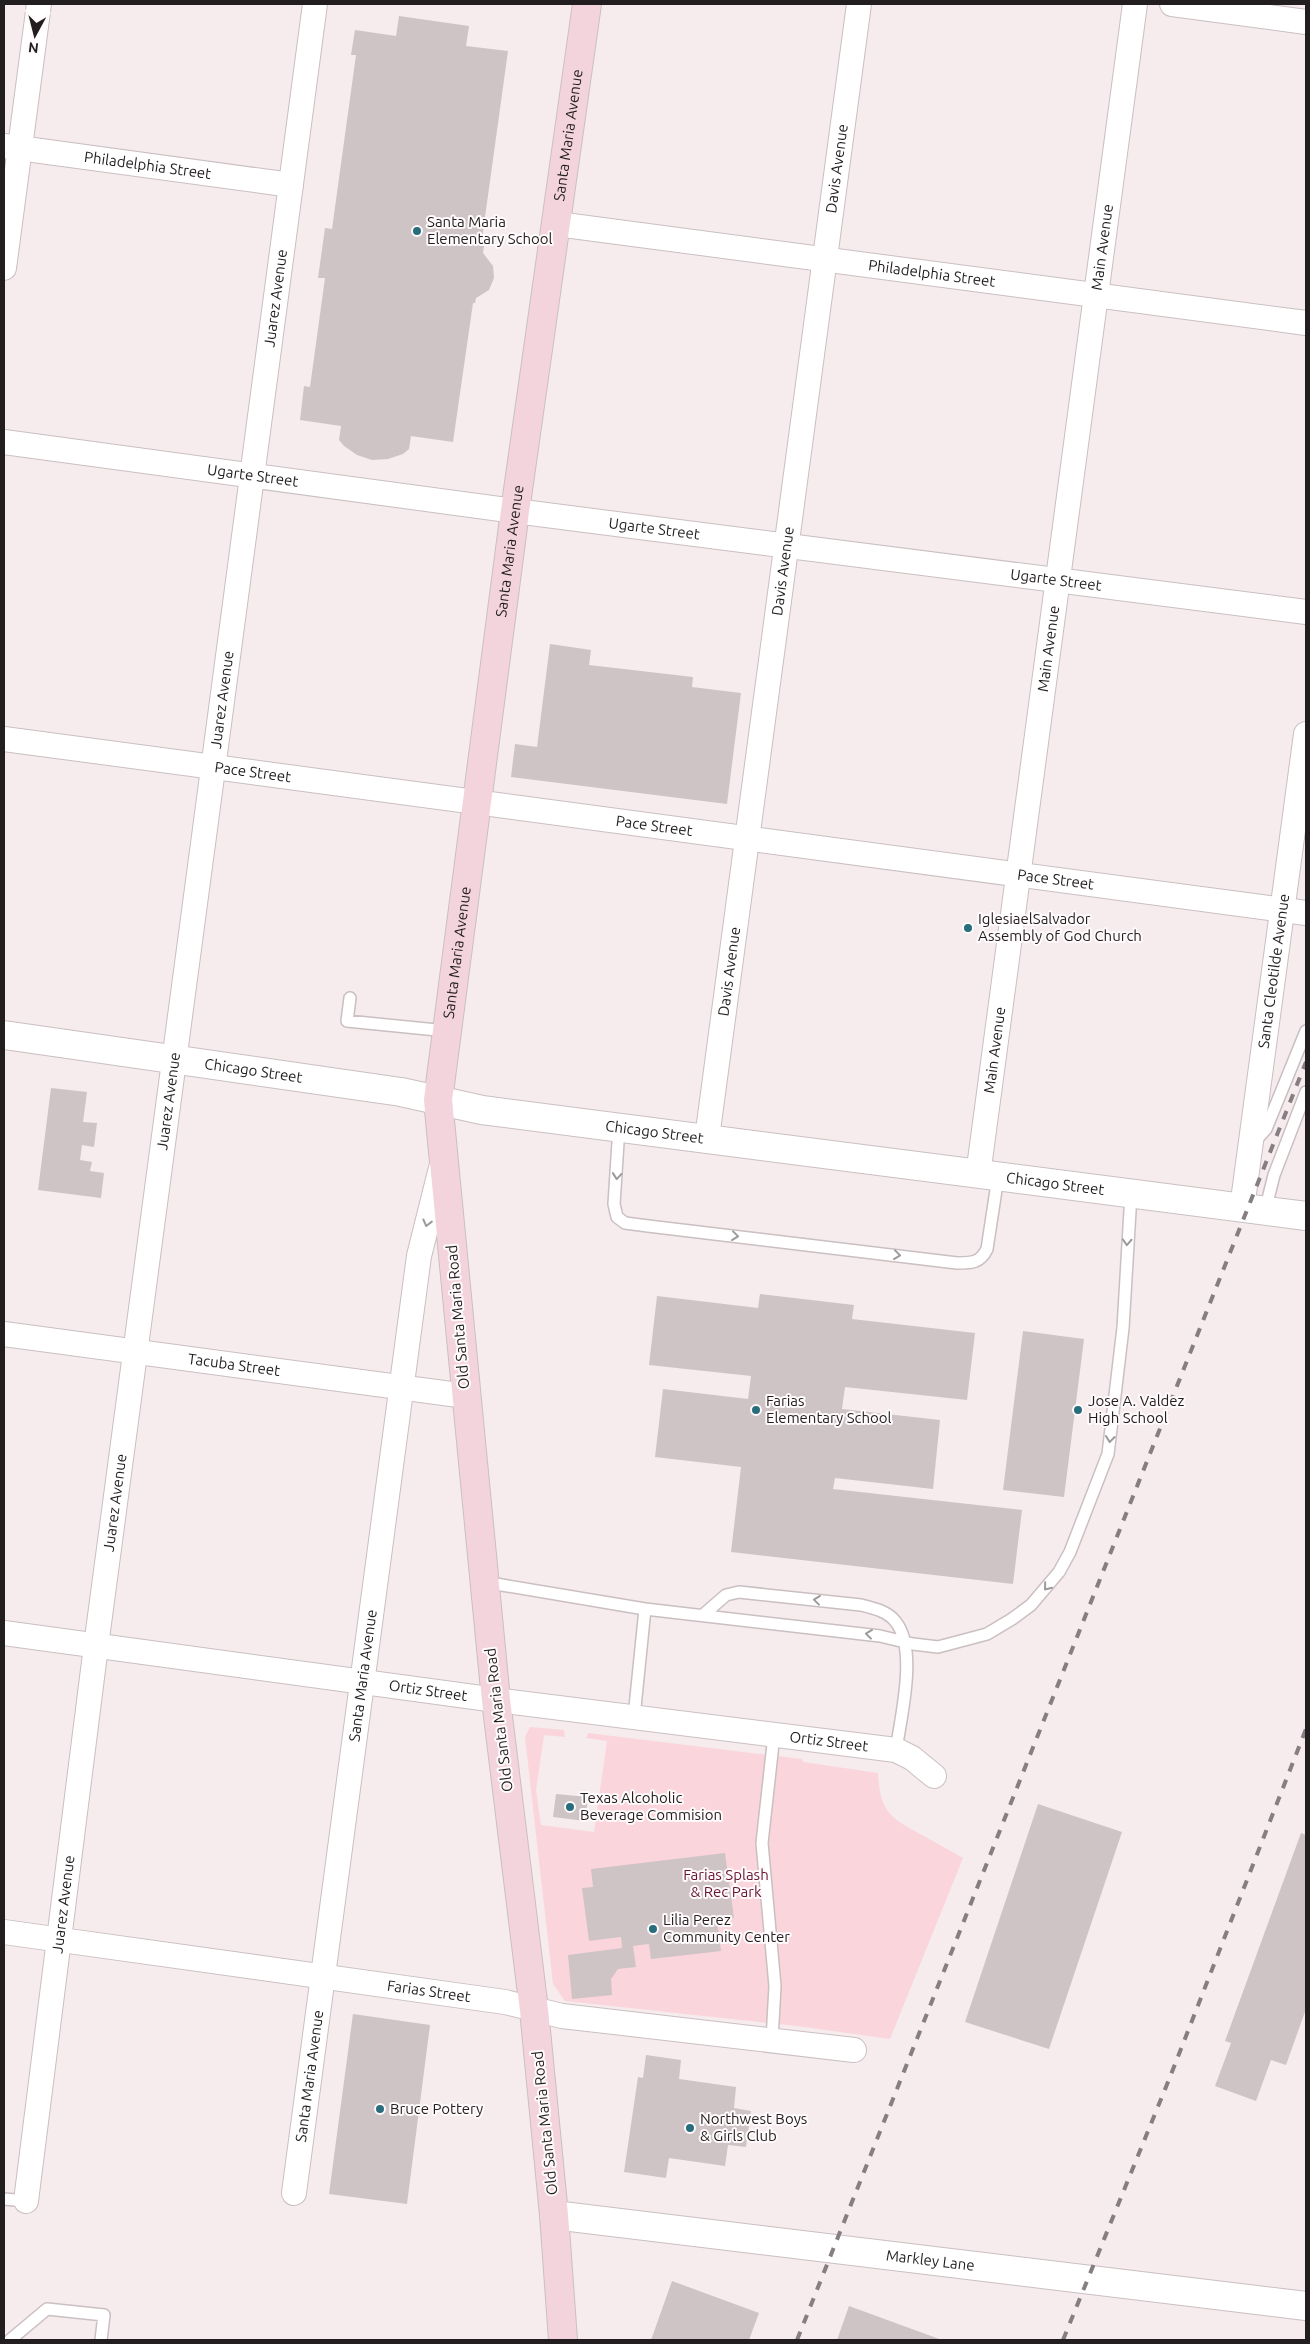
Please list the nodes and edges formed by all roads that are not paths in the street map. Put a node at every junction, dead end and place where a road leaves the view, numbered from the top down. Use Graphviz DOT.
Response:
graph roads {
  1 [pos="39,4"];
  2 [pos="314,4"];
  3 [pos="587,4"];
  4 [pos="859,4"];
  5 [pos="1135,4"];
  6 [pos="1172,4"];
  7 [pos="1306,22"];
  8 [pos="12,147"];
  9 [pos="291,185"];
  10 [pos="557,224"];
  11 [pos="825,260"];
  12 [pos="4,268"];
  13 [pos="1096,296"];
  14 [pos="1306,323"];
  15 [pos="4,442"];
  16 [pos="252,475"];
  17 [pos="515,511"];
  18 [pos="786,546"];
  19 [pos="1058,581"];
  20 [pos="1306,612"];
  21 [pos="1306,734"];
  22 [pos="4,739"];
  23 [pos="214,766"];
  24 [pos="478,804"];
  25 [pos="747,839"];
  26 [pos="1018,875"];
  27 [pos="1283,910"];
  28 [pos="1306,913"];
  29 [pos="350,998"];
  30 [pos="447,1031"];
  31 [pos="1306,1031"];
  32 [pos="4,1035"];
  33 [pos="176,1058"];
  34 [pos="1306,1092"];
  35 [pos="438,1100"];
  36 [pos="619,1127"];
  37 [pos="707,1138"];
  38 [pos="1250,1146"];
  39 [pos="444,1159"];
  40 [pos="988,1176"];
  41 [pos="1131,1194"];
  42 [pos="1254,1209"];
  43 [pos="1306,1216"];
  44 [pos="4,1334"];
  45 [pos="137,1352"];
  46 [pos="402,1387"];
  47 [pos="466,1396"];
  48 [pos="484,1582"];
  49 [pos="645,1609"];
  50 [pos="703,1615"];
  51 [pos="4,1633"];
  52 [pos="906,1642"];
  53 [pos="96,1646"];
  54 [pos="363,1681"];
  55 [pos="496,1700"];
  56 [pos="634,1717"];
  57 [pos="774,1734"];
  58 [pos="896,1750"];
  59 [pos="934,1776"];
  60 [pos="4,1932"];
  61 [pos="60,1940"];
  62 [pos="324,1976"];
  63 [pos="534,2010"];
  64 [pos="772,2040"];
  65 [pos="854,2050"];
  66 [pos="294,2193"];
  67 [pos="15,2200"];
  68 [pos="554,2215"];
  69 [pos="1306,2306"];
  70 [pos="10,2340"];
  71 [pos="101,2340"];
  72 [pos="563,2340"];
  1 -- 8 [label="street"];
  2 -- 9 [label="street, Juarez Avenue"];
  3 -- 10 [label="main road, Santa Maria Avenue"];
  4 -- 11 [label="street, Davis Avenue"];
  5 -- 13 [label="street, Main Avenue"];
  6 -- 7 [label="street"];
  8 -- 9 [label="street, Philadelphia Street"];
  8 -- 12 [label="street"];
  9 -- 16 [label="street, Juarez Avenue"];
  10 -- 11 [label="street, Philadelphia Street"];
  10 -- 17 [label="main road, Santa Maria Avenue"];
  11 -- 13 [label="street, Philadelphia Street"];
  11 -- 18 [label="street, Davis Avenue"];
  13 -- 14 [label="street, Philadelphia Street"];
  13 -- 19 [label="street, Main Avenue"];
  15 -- 16 [label="street, Ugarte Street"];
  16 -- 17 [label="street, Ugarte Street"];
  16 -- 23 [label="street, Juarez Avenue"];
  17 -- 18 [label="street, Ugarte Street"];
  17 -- 24 [label="main road, Santa Maria Avenue"];
  18 -- 19 [label="street, Ugarte Street"];
  18 -- 25 [label="street, Davis Avenue"];
  19 -- 20 [label="street, Ugarte Street"];
  19 -- 26 [label="street, Main Avenue"];
  21 -- 27 [label="street, Santa Cleotilde Avenue"];
  22 -- 23 [label="street, Pace Street"];
  23 -- 24 [label="street, Pace Street"];
  23 -- 33 [label="street, Juarez Avenue"];
  24 -- 25 [label="street, Pace Street"];
  24 -- 30 [label="main road, Santa Maria Avenue"];
  25 -- 26 [label="street, Pace Street"];
  25 -- 37 [label="street, Davis Avenue"];
  26 -- 27 [label="street, Pace Street"];
  26 -- 40 [label="street, Main Avenue"];
  27 -- 28 [label="street, Pace Street"];
  27 -- 38 [label="street, Santa Cleotilde Avenue"];
  29 -- 30 [label="lane"];
  30 -- 35 [label="main road, Santa Maria Avenue"];
  31 -- 38 [label="lane"];
  32 -- 33 [label="street, Chicago Street"];
  33 -- 35 [label="street, Chicago Street"];
  33 -- 45 [label="street, Juarez Avenue"];
  34 -- 42 [label="lane"];
  35 -- 36 [label="street, Chicago Street"];
  35 -- 39 [label="main road, Old Santa Maria Road"];
  36 -- 37 [label="street, Chicago Street"];
  36 -- 40 [label="lane, one-way"];
  37 -- 40 [label="street, Chicago Street"];
  38 -- 42 [label="street, Santa Cleotilde Avenue"];
  39 -- 46 [label="street, Santa Maria Avenue, one-way"];
  39 -- 47 [label="main road, Old Santa Maria Road"];
  40 -- 41 [label="street, Chicago Street"];
  41 -- 42 [label="street, Chicago Street"];
  41 -- 52 [label="lane, one-way"];
  42 -- 43 [label="street, Chicago Street"];
  44 -- 45 [label="street, Tacuba Street"];
  45 -- 46 [label="street, Tacuba Street"];
  45 -- 53 [label="street, Juarez Avenue"];
  46 -- 47 [label="street, Tacuba Street"];
  46 -- 54 [label="street, Santa Maria Avenue"];
  47 -- 48 [label="main road, Old Santa Maria Road"];
  48 -- 49 [label="lane"];
  48 -- 55 [label="main road, Old Santa Maria Road"];
  49 -- 50 [label="lane"];
  49 -- 56 [label="lane"];
  52 -- 50 [label="lane, one-way"];
  52 -- 50 [label="lane, one-way"];
  51 -- 53 [label="street, Ortiz Street"];
  52 -- 58 [label="lane"];
  53 -- 54 [label="street, Ortiz Street"];
  53 -- 61 [label="street, Juarez Avenue"];
  54 -- 55 [label="street, Ortiz Street"];
  54 -- 62 [label="street, Santa Maria Avenue"];
  55 -- 56 [label="street, Ortiz Street"];
  55 -- 63 [label="main road, Old Santa Maria Road"];
  56 -- 57 [label="street, Ortiz Street"];
  57 -- 58 [label="street, Ortiz Street"];
  57 -- 64 [label="lane"];
  58 -- 59 [label="street, Ortiz Street"];
  60 -- 61 [label="street, Farias Street"];
  61 -- 62 [label="street, Farias Street"];
  61 -- 67 [label="street, Juarez Avenue"];
  62 -- 63 [label="street, Farias Street"];
  62 -- 66 [label="street, Santa Maria Avenue"];
  63 -- 64 [label="street, Farias Street"];
  63 -- 68 [label="main road, Old Santa Maria Road"];
  64 -- 65 [label="street, Farias Street"];
  68 -- 69 [label="street, Markley Lane"];
  68 -- 72 [label="main road, Old Santa Maria Road"];
  70 -- 71 [label="lane"];
}
